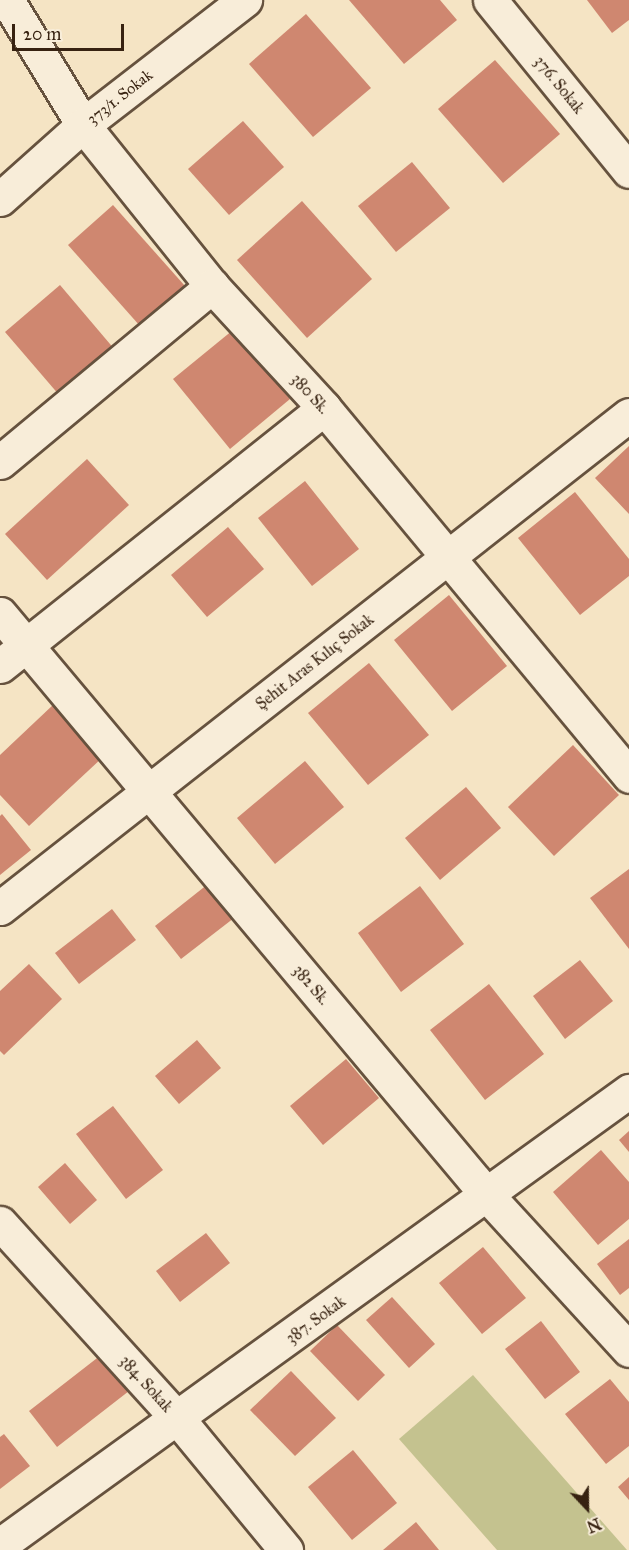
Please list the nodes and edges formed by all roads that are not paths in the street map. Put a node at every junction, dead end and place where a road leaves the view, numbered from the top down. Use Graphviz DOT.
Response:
graph roads {
  1 [pos="8,0"];
  2 [pos="245,0"];
  3 [pos="489,0"];
  4 [pos="83,125"];
  5 [pos="629,171"];
  6 [pos="0,199"];
  7 [pos="212,286"];
  8 [pos="324,408"];
  9 [pos="629,415"];
  10 [pos="0,462"];
  11 [pos="449,556"];
  12 [pos="0,614"];
  13 [pos="26,644"];
  14 [pos="0,666"];
  15 [pos="629,776"];
  16 [pos="150,792"];
  17 [pos="0,908"];
  18 [pos="629,1091"];
  19 [pos="487,1195"];
  20 [pos="0,1223"];
  21 [pos="629,1350"];
  22 [pos="178,1419"];
  23 [pos="0,1545"];
  24 [pos="286,1550"];
  1 -- 4 [label="street, 380 Sk."];
  2 -- 4 [label="street, 373/1. Sokak"];
  3 -- 5 [label="street, 376. Sokak"];
  4 -- 6 [label="street, 373/1. Sokak"];
  4 -- 7 [label="street, 380 Sk."];
  7 -- 8 [label="street, 380 Sk."];
  7 -- 10 [label="street"];
  8 -- 11 [label="street, 380 Sk."];
  8 -- 13 [label="street"];
  9 -- 11 [label="street, Şehit Aras Kılıç Sokak"];
  11 -- 15 [label="street, 380 Sk."];
  11 -- 16 [label="street, Şehit Aras Kılıç Sokak"];
  12 -- 13 [label="street, 382 Sk."];
  13 -- 14 [label="street"];
  13 -- 16 [label="street, 382 Sk."];
  16 -- 17 [label="street, Şehit Aras Kılıç Sokak"];
  16 -- 19 [label="street, 382 Sk."];
  18 -- 19 [label="street, 387. Sokak"];
  19 -- 21 [label="street, 382 Sk."];
  19 -- 22 [label="street, 387. Sokak"];
  20 -- 22 [label="street, 384. Sokak"];
  22 -- 23 [label="street, 387. Sokak"];
  22 -- 24 [label="street, 384. Sokak"];
}
